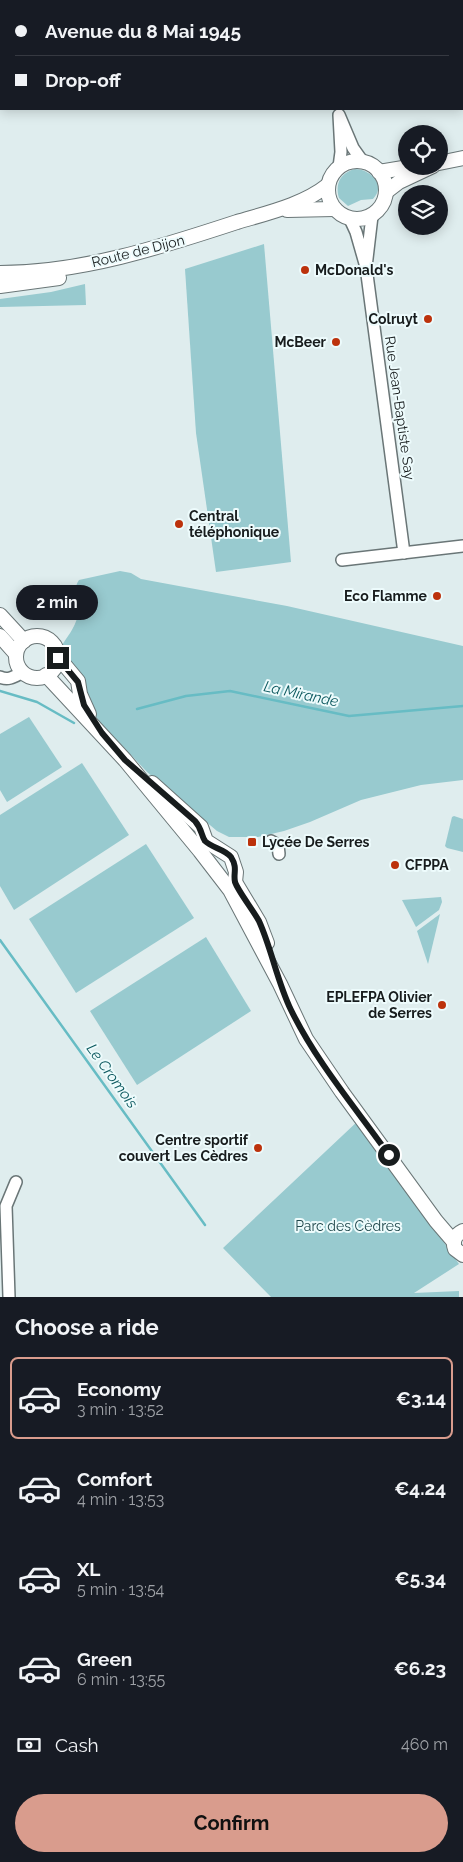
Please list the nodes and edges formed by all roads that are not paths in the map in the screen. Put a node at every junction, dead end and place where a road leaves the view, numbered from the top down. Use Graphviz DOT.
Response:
graph roads {
  1 [pos="338,112"];
  2 [pos="463,158"];
  3 [pos="362,162"];
  4 [pos="448,162"];
  5 [pos="339,168"];
  6 [pos="398,169"];
  7 [pos="380,172"];
  8 [pos="415,175"];
  9 [pos="328,185"];
  10 [pos="386,192"];
  11 [pos="334,209"];
  12 [pos="272,212"];
  13 [pos="372,216"];
  14 [pos="350,219"];
  15 [pos="160,247"];
  16 [pos="366,267"];
  17 [pos="0,273"];
  18 [pos="0,286"];
  19 [pos="463,546"];
  20 [pos="404,553"];
  21 [pos="342,560"];
  22 [pos="0,615"];
  23 [pos="0,636"];
  24 [pos="24,641"];
  25 [pos="16,654"];
  26 [pos="58,658"];
  27 [pos="23,672"];
  28 [pos="46,675"];
  29 [pos="0,677"];
  30 [pos="102,733"];
  31 [pos="125,760"];
  32 [pos="270,841"];
  33 [pos="279,854"];
  34 [pos="228,881"];
  35 [pos="16,1182"];
  36 [pos="3,1206"];
  37 [pos="459,1235"];
  38 [pos="463,1255"];
  39 [pos="8,1297"];
  1 -- 3 [label="street"];
  1 -- 5 [label="street"];
  2 -- 4 [label="main road"];
  3 -- 5 [label="main road"];
  3 -- 7 [label="main road"];
  5 -- 9 [label="main road"];
  6 -- 7 [label="main road"];
  7 -- 10 [label="main road"];
  8 -- 10 [label="main road"];
  9 -- 11 [label="main road"];
  9 -- 12 [label="main road, Route de Dijon"];
  10 -- 13 [label="main road"];
  11 -- 12 [label="main road, Route de Dijon"];
  11 -- 14 [label="main road"];
  12 -- 15 [label="main road, Route de Dijon"];
  13 -- 14 [label="main road"];
  13 -- 16 [label="street, Rue Jean-Baptiste Say"];
  14 -- 16 [label="street, Rue Jean-Baptiste Say"];
  15 -- 17 [label="main road, Route de Dijon"];
  15 -- 18 [label="main road"];
  16 -- 20 [label="street, Rue Jean-Baptiste Say"];
  19 -- 20 [label="street"];
  20 -- 21 [label="street"];
  22 -- 24 [label="main road"];
  23 -- 25 [label="main road"];
  24 -- 25 [label="main road"];
  24 -- 26 [label="main road"];
  25 -- 27 [label="main road"];
  26 -- 28 [label="main road"];
  26 -- 30 [label="main road"];
  27 -- 28 [label="main road"];
  27 -- 29 [label="street"];
  28 -- 30 [label="main road"];
  30 -- 31 [label="main road"];
  31 -- 34 [label="main road"];
  31 -- 34 [label="main road"];
  32 -- 33 [label="street"];
  34 -- 37 [label="main road"];
  35 -- 36 [label="street"];
  36 -- 39 [label="street"];
  37 -- 38 [label="main road"];
}
